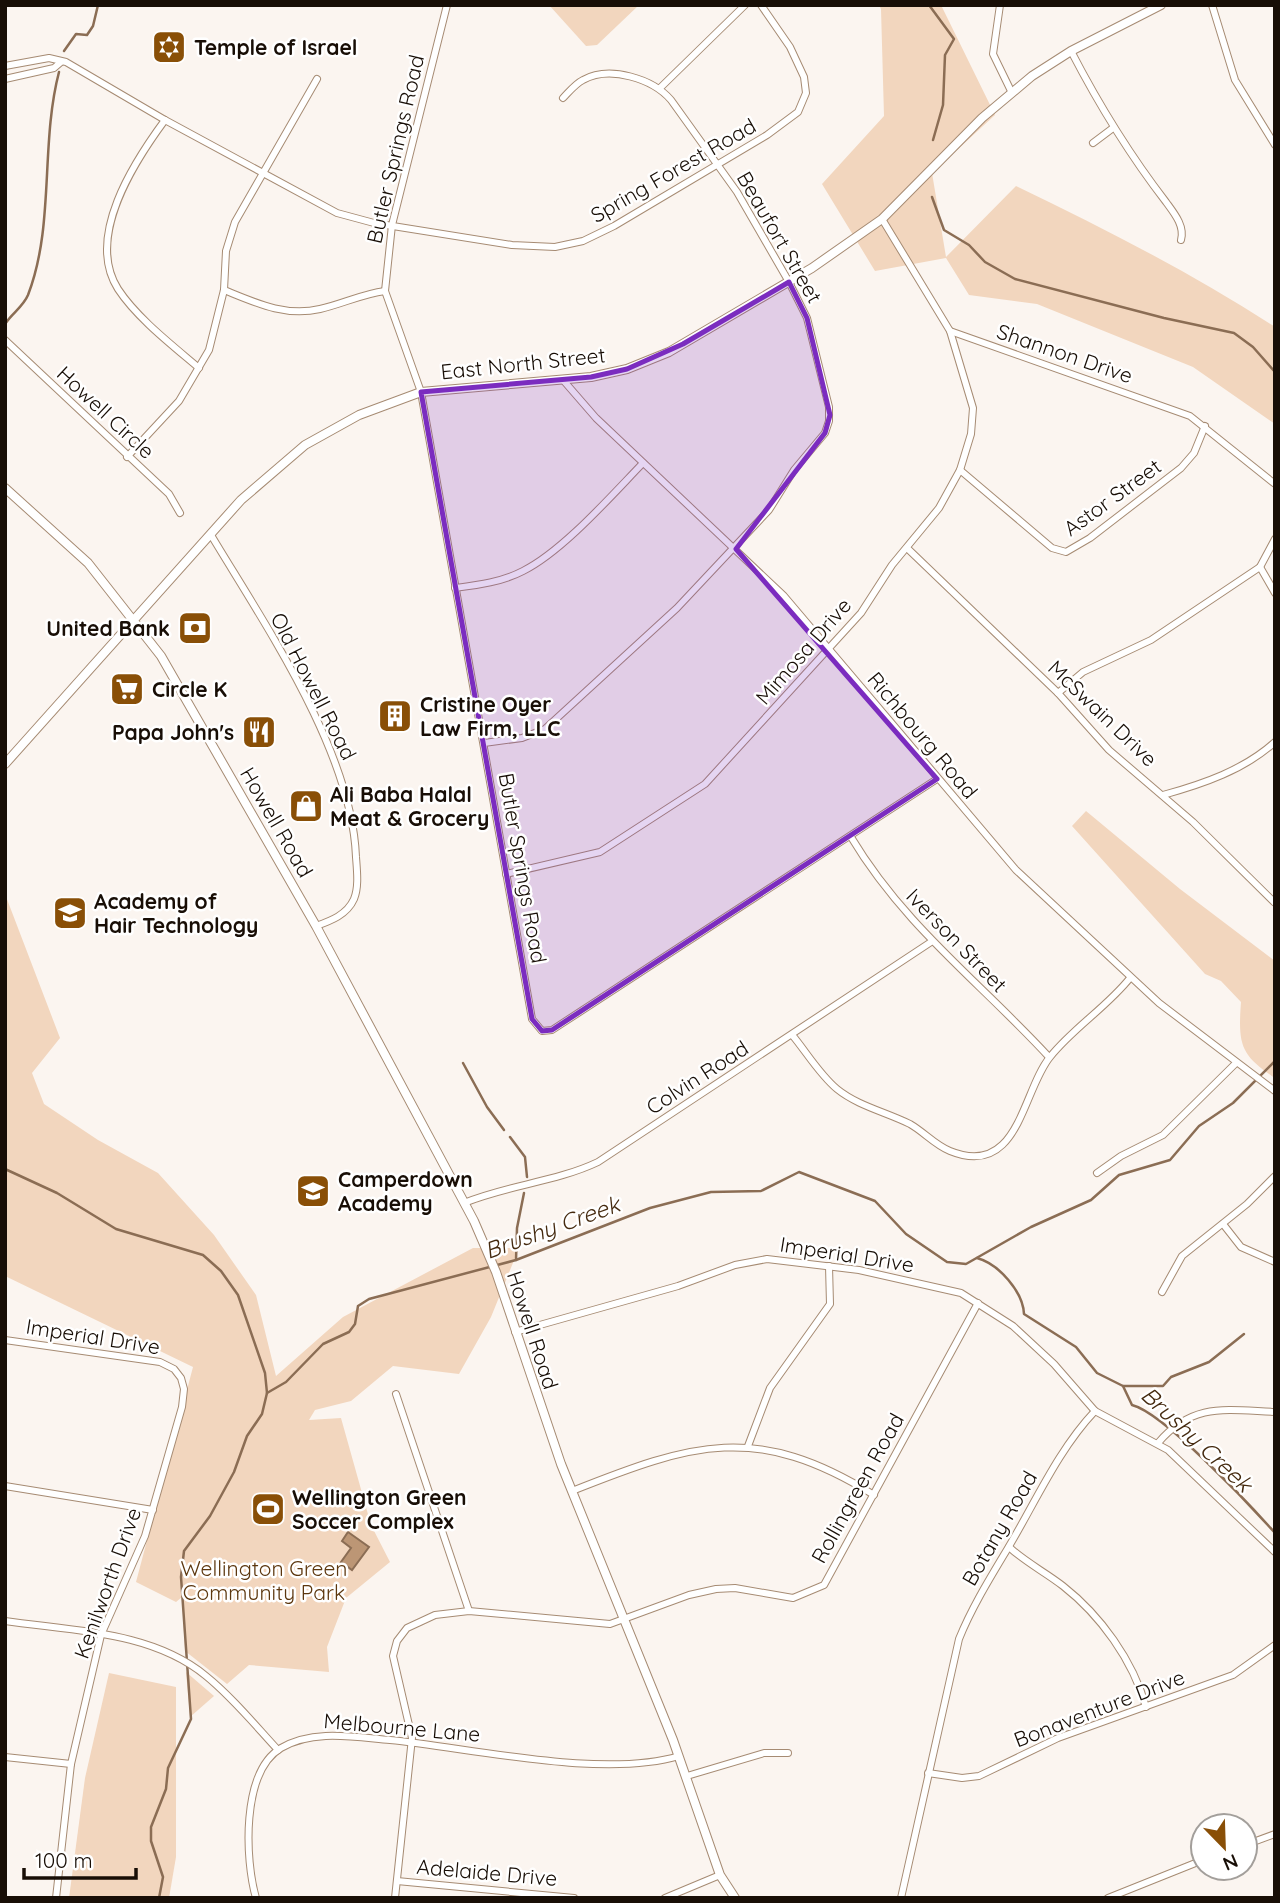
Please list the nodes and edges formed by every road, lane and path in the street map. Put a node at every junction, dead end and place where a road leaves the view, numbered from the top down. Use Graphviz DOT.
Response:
graph roads {
  1 [pos="447,5"];
  2 [pos="745,5"];
  3 [pos="761,5"];
  4 [pos="1000,5"];
  5 [pos="1161,5"];
  6 [pos="1212,5"];
  7 [pos="1072,51"];
  8 [pos="61,62"];
  9 [pos="5,66"];
  10 [pos="5,79"];
  11 [pos="317,79"];
  12 [pos="660,88"];
  13 [pos="1011,91"];
  14 [pos="563,99"];
  15 [pos="165,120"];
  16 [pos="1275,127"];
  17 [pos="1113,128"];
  18 [pos="1266,131"];
  19 [pos="1093,143"];
  20 [pos="1275,145"];
  21 [pos="718,164"];
  22 [pos="263,174"];
  23 [pos="882,219"];
  24 [pos="392,225"];
  25 [pos="1181,240"];
  26 [pos="789,282"];
  27 [pos="224,290"];
  28 [pos="385,291"];
  29 [pos="950,331"];
  30 [pos="5,340"];
  31 [pos="199,368"];
  32 [pos="564,380"];
  33 [pos="421,392"];
  34 [pos="1205,426"];
  35 [pos="127,457"];
  36 [pos="643,463"];
  37 [pos="960,470"];
  38 [pos="1275,484"];
  39 [pos="5,488"];
  40 [pos="180,513"];
  41 [pos="211,535"];
  42 [pos="1275,539"];
  43 [pos="907,548"];
  44 [pos="736,549"];
  45 [pos="1260,567"];
  46 [pos="455,588"];
  47 [pos="1275,593"];
  48 [pos="133,620"];
  49 [pos="829,649"];
  50 [pos="1058,694"];
  51 [pos="1275,742"];
  52 [pos="484,743"];
  53 [pos="5,764"];
  54 [pos="937,779"];
  55 [pos="1163,795"];
  56 [pos="851,837"];
  57 [pos="506,874"];
  58 [pos="1275,903"];
  59 [pos="316,926"];
  60 [pos="931,942"];
  61 [pos="1130,978"];
  62 [pos="793,1035"];
  63 [pos="1049,1057"];
  64 [pos="1236,1063"];
  65 [pos="1275,1091"];
  66 [pos="1097,1173"];
  67 [pos="1275,1177"];
  68 [pos="464,1203"];
  69 [pos="1223,1224"];
  70 [pos="1275,1262"];
  71 [pos="829,1266"];
  72 [pos="1162,1292"];
  73 [pos="978,1303"];
  74 [pos="516,1332"];
  75 [pos="5,1340"];
  76 [pos="174,1369"];
  77 [pos="397,1394"];
  78 [pos="1095,1411"];
  79 [pos="1275,1412"];
  80 [pos="1158,1443"];
  81 [pos="748,1446"];
  82 [pos="5,1486"];
  83 [pos="572,1491"];
  84 [pos="874,1495"];
  85 [pos="153,1510"];
  86 [pos="1009,1547"];
  87 [pos="1275,1552"];
  88 [pos="470,1611"];
  89 [pos="624,1619"];
  90 [pos="5,1621"];
  91 [pos="101,1635"];
  92 [pos="1275,1645"];
  93 [pos="1146,1707"];
  94 [pos="412,1742"];
  95 [pos="278,1750"];
  96 [pos="788,1753"];
  97 [pos="679,1756"];
  98 [pos="5,1757"];
  99 [pos="71,1765"];
  100 [pos="928,1773"];
  101 [pos="687,1776"];
  102 [pos="1189,1866"];
  103 [pos="720,1875"];
  104 [pos="397,1881"];
  105 [pos="56,1898"];
  106 [pos="256,1898"];
  107 [pos="395,1898"];
  108 [pos="574,1898"];
  109 [pos="667,1898"];
  110 [pos="735,1898"];
  111 [pos="901,1898"];
  112 [pos="1108,1898"];
  1 -- 24 [label="street, Butler Springs Road"];
  2 -- 12 [label="street"];
  3 -- 21 [label="street, Spring Forest Road"];
  4 -- 13 [label="street"];
  5 -- 7 [label="main road, East North Street"];
  6 -- 18 [label="street"];
  7 -- 13 [label="main road, East North Street"];
  7 -- 17 [label="street"];
  8 -- 9 [label="street, Spring Forest Road"];
  8 -- 10 [label="street"];
  8 -- 15 [label="street, Spring Forest Road"];
  11 -- 22 [label="street"];
  12 -- 14 [label="street"];
  12 -- 21 [label="street, Beaufort Street"];
  13 -- 23 [label="main road, East North Street"];
  15 -- 22 [label="street, Spring Forest Road"];
  15 -- 31 [label="street"];
  16 -- 18 [label="street"];
  17 -- 19 [label="street"];
  17 -- 25 [label="street"];
  18 -- 20 [label="street"];
  21 -- 24 [label="street, Spring Forest Road"];
  21 -- 26 [label="street, Beaufort Street"];
  22 -- 24 [label="street, Spring Forest Road"];
  22 -- 27 [label="street"];
  23 -- 26 [label="main road, East North Street"];
  23 -- 29 [label="street"];
  24 -- 28 [label="street, Butler Springs Road"];
  26 -- 32 [label="main road, East North Street"];
  26 -- 44 [label="street, Beaufort Street"];
  27 -- 28 [label="street"];
  27 -- 31 [label="street"];
  28 -- 33 [label="street, Butler Springs Road"];
  29 -- 34 [label="street, Shannon Drive"];
  29 -- 37 [label="street, Mimosa Drive"];
  30 -- 35 [label="street, Howell Circle"];
  31 -- 35 [label="street"];
  32 -- 33 [label="main road, East North Street"];
  32 -- 36 [label="street, Richbourg Road"];
  33 -- 41 [label="main road, East North Street"];
  33 -- 46 [label="street, Butler Springs Road"];
  34 -- 37 [label="street, Astor Street"];
  34 -- 38 [label="street, Shannon Drive"];
  35 -- 40 [label="street, Howell Circle"];
  36 -- 44 [label="street, Richbourg Road"];
  36 -- 46 [label="street"];
  37 -- 43 [label="street, Mimosa Drive"];
  39 -- 48 [label="main road, Howell Road"];
  41 -- 48 [label="main road, East North Street"];
  41 -- 59 [label="street, Old Howell Road"];
  42 -- 45 [label="street"];
  43 -- 49 [label="street, Mimosa Drive"];
  43 -- 50 [label="street, McSwain Drive"];
  44 -- 49 [label="street, Richbourg Road"];
  44 -- 52 [label="street, Beaufort Street"];
  45 -- 47 [label="street"];
  45 -- 50 [label="street"];
  46 -- 52 [label="street, Butler Springs Road"];
  48 -- 53 [label="main road, East North Street"];
  48 -- 59 [label="main road, Howell Road"];
  49 -- 54 [label="street, Richbourg Road"];
  49 -- 57 [label="street, Mimosa Drive"];
  50 -- 55 [label="street, McSwain Drive"];
  51 -- 55 [label="street"];
  52 -- 57 [label="street, Butler Springs Road"];
  54 -- 56 [label="street, Butler Springs Road"];
  54 -- 61 [label="street, Richbourg Road"];
  55 -- 58 [label="street, McSwain Drive"];
  56 -- 57 [label="street, Butler Springs Road"];
  56 -- 60 [label="street, Iverson Street"];
  59 -- 68 [label="main road, Howell Road"];
  60 -- 62 [label="street, Colvin Road"];
  60 -- 63 [label="street, Iverson Street"];
  61 -- 63 [label="street"];
  61 -- 64 [label="street, Richbourg Road"];
  62 -- 63 [label="street"];
  62 -- 68 [label="street, Colvin Road"];
  64 -- 65 [label="street, Richbourg Road"];
  64 -- 66 [label="street"];
  67 -- 69 [label="street"];
  68 -- 74 [label="main road, Howell Road"];
  69 -- 70 [label="street"];
  69 -- 72 [label="street"];
  71 -- 73 [label="street, Imperial Drive"];
  71 -- 74 [label="street, Imperial Drive"];
  71 -- 81 [label="street"];
  73 -- 78 [label="street, Imperial Drive"];
  73 -- 84 [label="street, Rollingreen Road"];
  74 -- 83 [label="main road, Howell Road"];
  75 -- 76 [label="street, Imperial Drive"];
  76 -- 85 [label="street, Kenilworth Drive"];
  77 -- 88 [label="street"];
  78 -- 80 [label="street"];
  78 -- 86 [label="street, Botany Road"];
  79 -- 80 [label="street"];
  80 -- 87 [label="street"];
  81 -- 83 [label="street"];
  81 -- 84 [label="street"];
  82 -- 85 [label="street"];
  83 -- 89 [label="main road, Howell Road"];
  84 -- 89 [label="street, Rollingreen Road"];
  85 -- 91 [label="street, Kenilworth Drive"];
  86 -- 93 [label="street"];
  86 -- 100 [label="street, Botany Road"];
  88 -- 89 [label="street, Rollingreen Road"];
  88 -- 94 [label="street, Rollingreen Road"];
  89 -- 97 [label="main road, Howell Road"];
  90 -- 91 [label="street"];
  91 -- 95 [label="street"];
  91 -- 99 [label="street, Kenilworth Drive"];
  92 -- 93 [label="street, Bonaventure Drive"];
  93 -- 100 [label="street, Bonaventure Drive"];
  94 -- 95 [label="street, Melbourne Lane"];
  94 -- 97 [label="street, Melbourne Lane"];
  94 -- 104 [label="street, Rollingreen Road"];
  95 -- 106 [label="street"];
  96 -- 101 [label="street"];
  97 -- 101 [label="main road, Howell Road"];
  98 -- 99 [label="street"];
  99 -- 105 [label="street, Kenilworth Drive"];
  100 -- 111 [label="street, Botany Road"];
  101 -- 103 [label="main road, Howell Road"];
  102 -- 112 [label="street"];
  103 -- 109 [label="street"];
  103 -- 110 [label="main road, Howell Road"];
  104 -- 107 [label="street, Rollingreen Road"];
  104 -- 108 [label="street, Adelaide Drive"];
}
